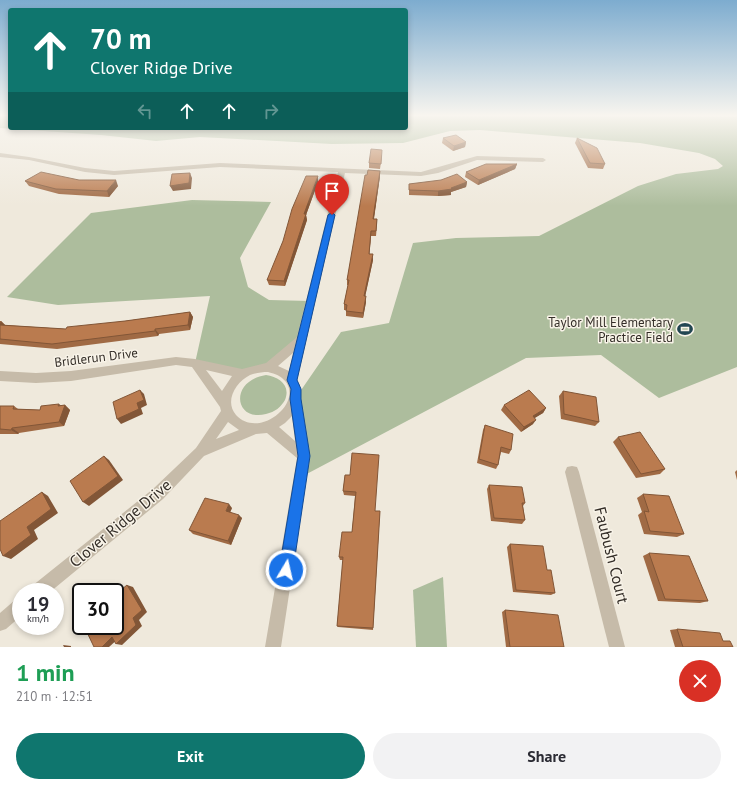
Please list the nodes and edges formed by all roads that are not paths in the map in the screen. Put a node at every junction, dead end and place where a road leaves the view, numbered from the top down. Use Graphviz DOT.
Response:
graph roads {
  1 [pos="0,155"];
  2 [pos="543,160"];
  3 [pos="342,171"];
  4 [pos="301,340"];
  5 [pos="195,363"];
  6 [pos="269,367"];
  7 [pos="242,374"];
  8 [pos="0,376"];
  9 [pos="292,380"];
  10 [pos="295,399"];
  11 [pos="226,408"];
  12 [pos="268,426"];
  13 [pos="255,429"];
  14 [pos="200,452"];
  15 [pos="304,456"];
  16 [pos="572,472"];
  17 [pos="49,583"];
  18 [pos="12,613"];
  19 [pos="0,623"];
  20 [pos="273,647"];
  21 [pos="617,647"];
  1 -- 3 [label="street"];
  2 -- 3 [label="street"];
  3 -- 4 [label="street"];
  4 -- 6 [label="street, Clover Ridge Drive"];
  4 -- 9 [label="street"];
  5 -- 7 [label="street, Bridlerun Drive"];
  5 -- 8 [label="street, Bridlerun Drive"];
  5 -- 11 [label="street"];
  6 -- 7 [label="street, Clover Ridge Drive"];
  6 -- 9 [label="street"];
  7 -- 11 [label="street, Clover Ridge Drive"];
  9 -- 10 [label="street"];
  10 -- 12 [label="street, Clover Ridge Drive"];
  10 -- 15 [label="street"];
  11 -- 13 [label="street"];
  11 -- 14 [label="street, Clover Ridge Drive"];
  12 -- 13 [label="street, Clover Ridge Drive"];
  12 -- 15 [label="street"];
  13 -- 14 [label="street, Clover Ridge Drive"];
  14 -- 17 [label="street, Clover Ridge Drive"];
  15 -- 20 [label="street"];
  16 -- 21 [label="street, Faubush Court"];
  18 -- 19 [label="street"];
}
